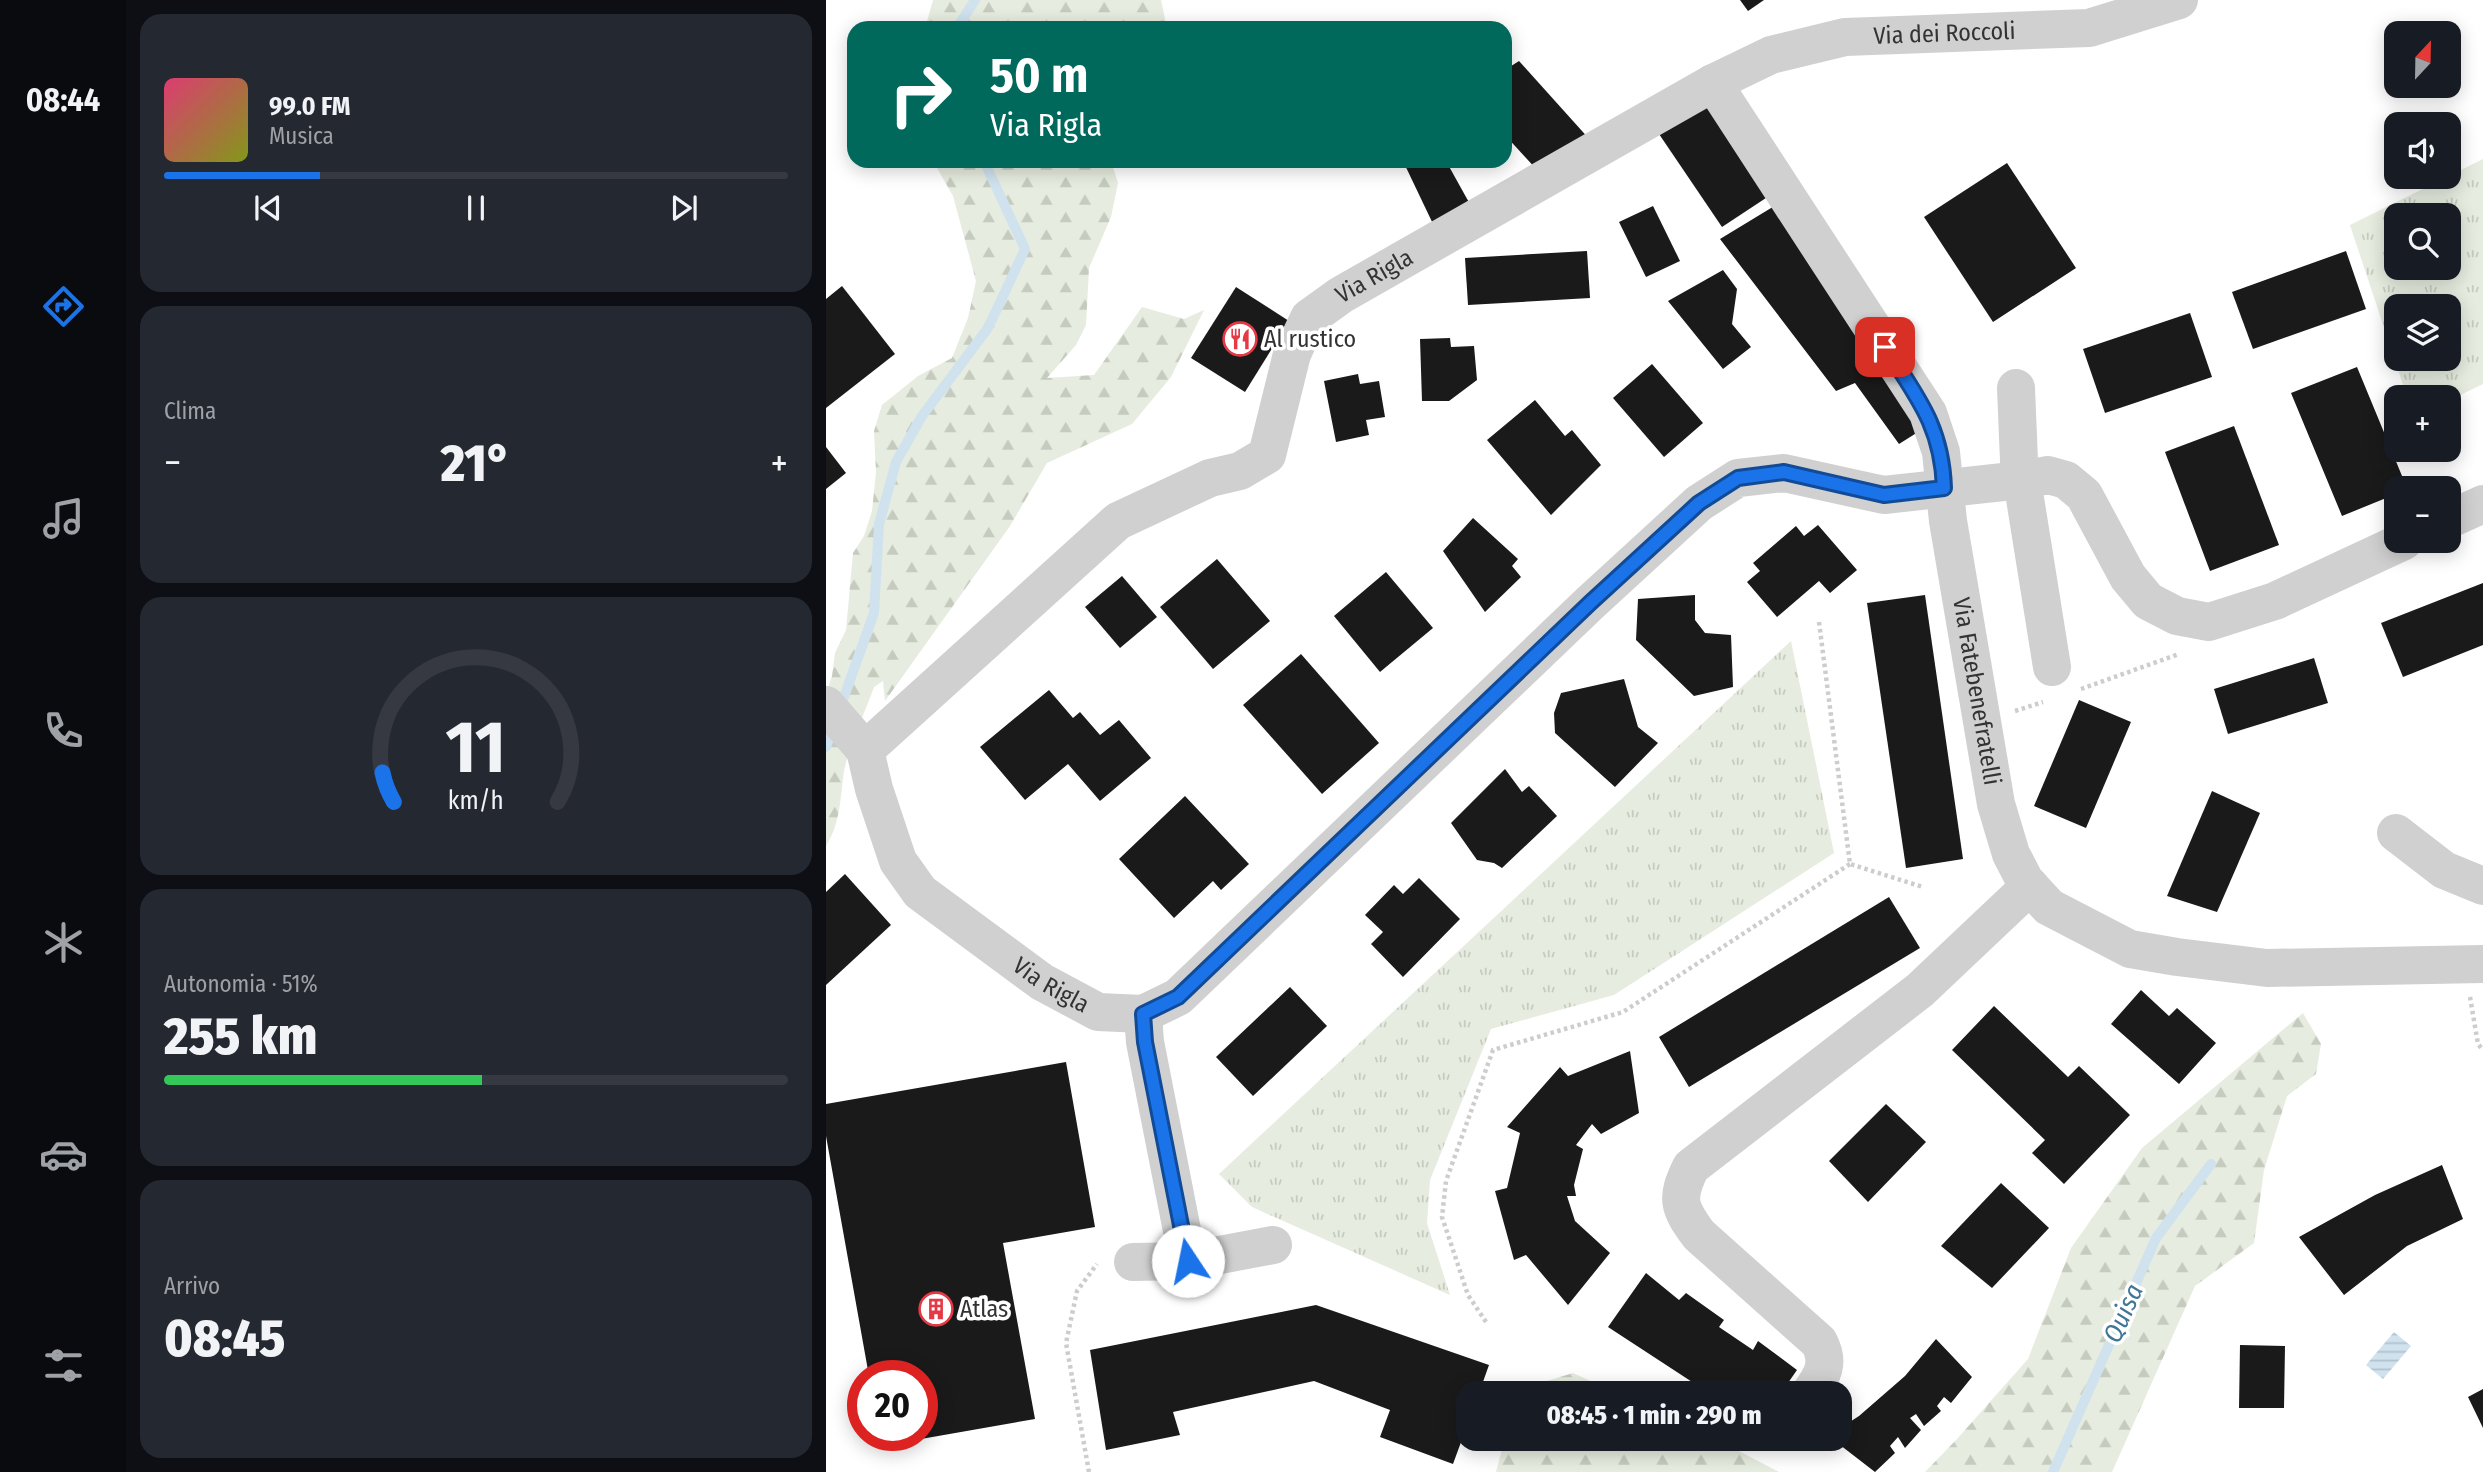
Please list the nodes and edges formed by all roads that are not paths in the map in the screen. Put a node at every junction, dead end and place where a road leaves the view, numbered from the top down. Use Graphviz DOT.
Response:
graph roads {
  1 [pos="2179,0"];
  2 [pos="1713,83"];
  3 [pos="2016,388"];
  4 [pos="2022,480"];
  5 [pos="1944,488"];
  6 [pos="2483,504"];
  7 [pos="2461,514"];
  8 [pos="2384,550"];
  9 [pos="2052,667"];
  10 [pos="846,729"];
  11 [pos="2396,833"];
  12 [pos="2030,886"];
  13 [pos="2483,886"];
  14 [pos="2474,963"];
  15 [pos="1143,1014"];
  16 [pos="1273,1245"];
  17 [pos="1188,1261"];
  18 [pos="1133,1262"];
  19 [pos="1817,1381"];
  1 -- 2 [label="street, Via dei Roccoli"];
  2 -- 5 [label="street, Via Fatebenefratelli"];
  2 -- 10 [label="street, Via Rigla"];
  3 -- 4 [label="street"];
  4 -- 5 [label="street, Via Rigla"];
  4 -- 8 [label="street, Via Rigla"];
  4 -- 9 [label="street"];
  5 -- 12 [label="street, Via Fatebenefratelli"];
  5 -- 15 [label="street, Via Rigla"];
  6 -- 7 [label="street"];
  10 -- 15 [label="street, Via Rigla"];
  11 -- 13 [label="street"];
  12 -- 14 [label="street, Via Fatebenefratelli"];
  12 -- 19 [label="street"];
  15 -- 17 [label="street"];
  16 -- 17 [label="street"];
  17 -- 18 [label="street"];
}
